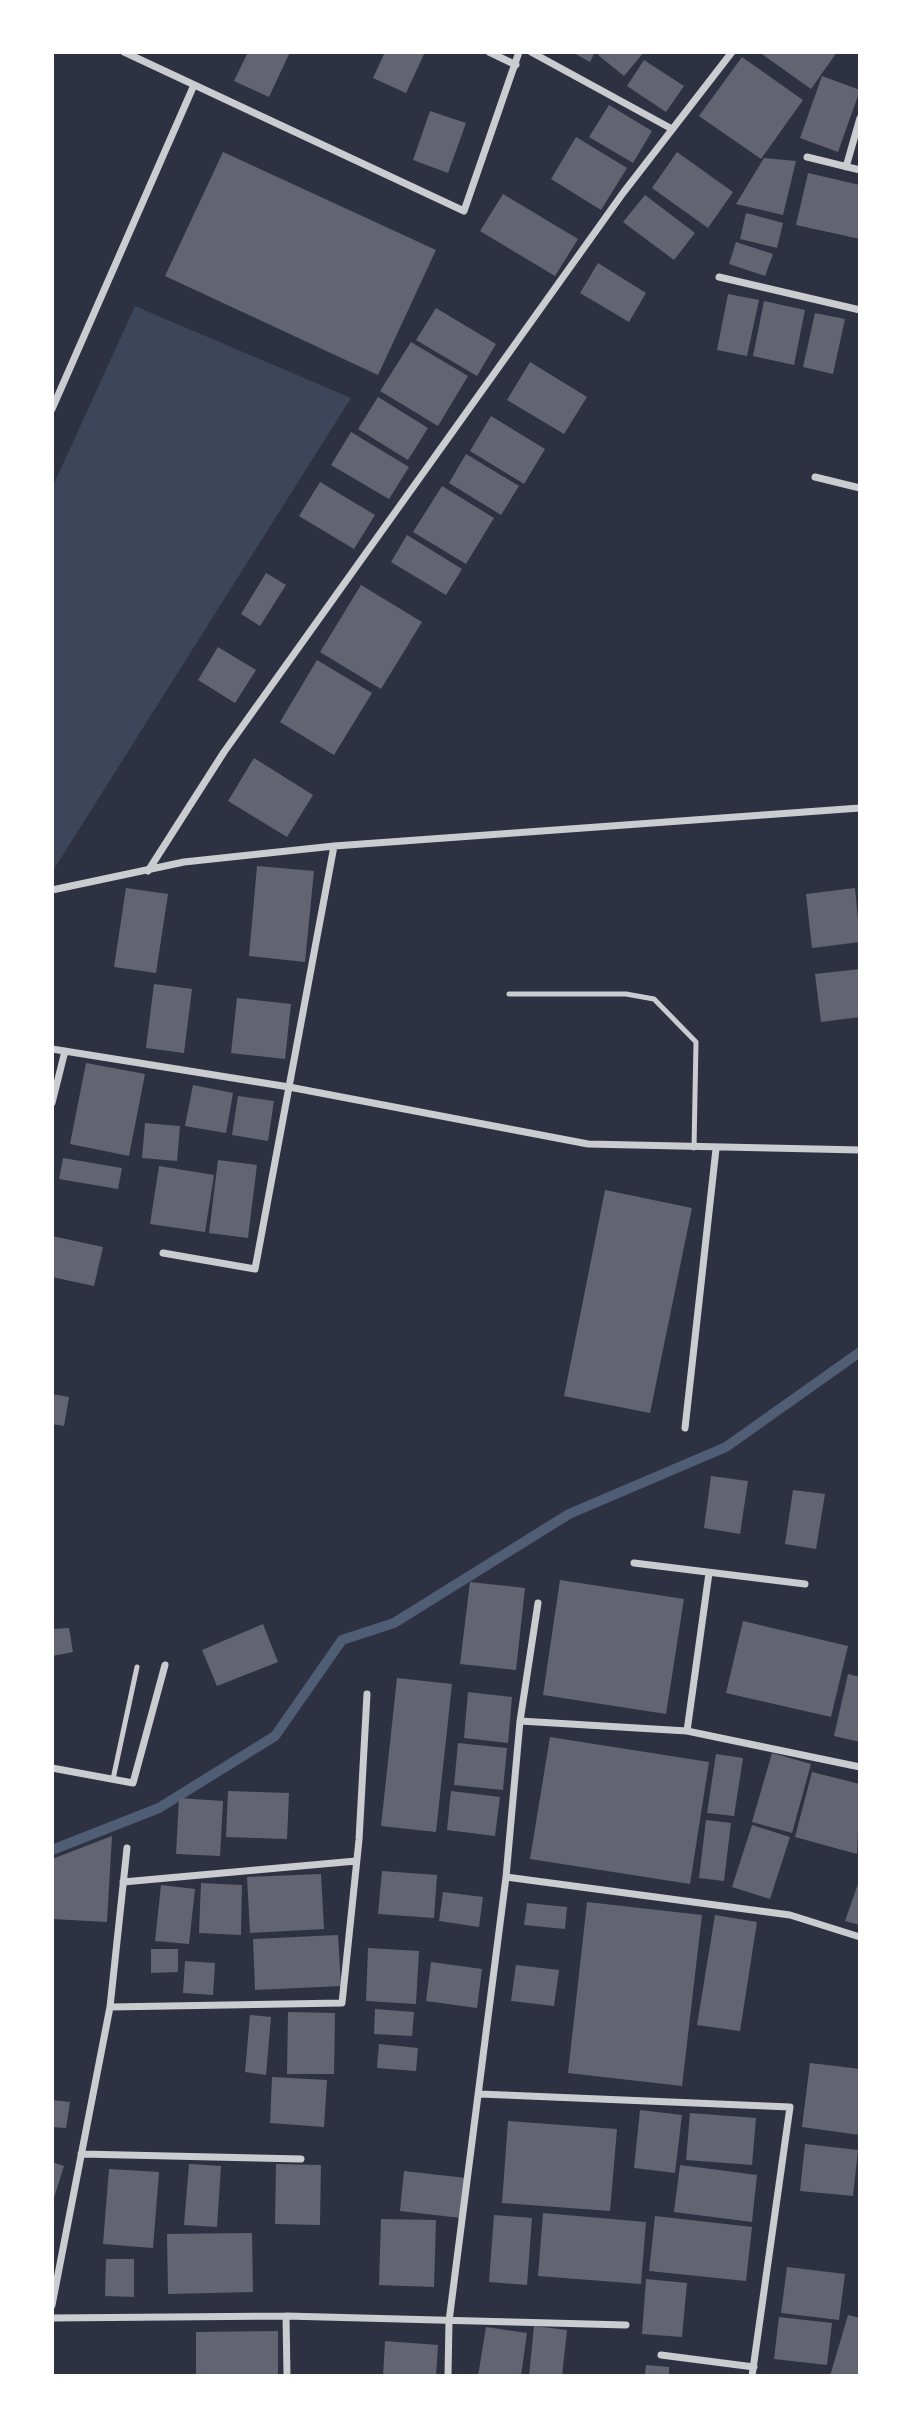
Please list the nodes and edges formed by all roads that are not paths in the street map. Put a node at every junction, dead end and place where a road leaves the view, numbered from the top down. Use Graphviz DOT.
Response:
graph roads {
  1 [pos="124,52"];
  2 [pos="489,52"];
  3 [pos="519,52"];
  4 [pos="531,52"];
  5 [pos="732,52"];
  6 [pos="516,65"];
  7 [pos="194,85"];
  8 [pos="859,118"];
  9 [pos="672,130"];
  10 [pos="807,157"];
  11 [pos="846,167"];
  12 [pos="859,170"];
  13 [pos="719,278"];
  14 [pos="859,310"];
  15 [pos="52,409"];
  16 [pos="816,477"];
  17 [pos="859,488"];
  18 [pos="859,808"];
  19 [pos="334,846"];
  20 [pos="148,871"];
  21 [pos="52,890"];
  22 [pos="509,994"];
  23 [pos="52,1049"];
  24 [pos="65,1051"];
  25 [pos="289,1087"];
  26 [pos="52,1103"];
  27 [pos="694,1148"];
  28 [pos="716,1149"];
  29 [pos="859,1150"];
  30 [pos="163,1253"];
  31 [pos="685,1428"];
  32 [pos="634,1563"];
  33 [pos="709,1573"];
  34 [pos="805,1584"];
  35 [pos="537,1603"];
  36 [pos="165,1665"];
  37 [pos="137,1667"];
  38 [pos="367,1694"];
  39 [pos="520,1721"];
  40 [pos="687,1731"];
  41 [pos="859,1767"];
  42 [pos="52,1768"];
  43 [pos="113,1779"];
  44 [pos="127,1848"];
  45 [pos="356,1861"];
  46 [pos="506,1877"];
  47 [pos="123,1882"];
  48 [pos="859,1937"];
  49 [pos="110,2007"];
  50 [pos="480,2094"];
  51 [pos="81,2154"];
  52 [pos="301,2159"];
  53 [pos="52,2305"];
  54 [pos="286,2316"];
  55 [pos="52,2318"];
  56 [pos="449,2320"];
  57 [pos="626,2325"];
  58 [pos="661,2355"];
  59 [pos="753,2371"];
  60 [pos="287,2375"];
  61 [pos="448,2375"];
  1 -- 7 [label="street"];
  2 -- 6 [label="street"];
  3 -- 6 [label="street"];
  4 -- 9 [label="street"];
  5 -- 9 [label="street"];
  6 -- 7 [label="street"];
  7 -- 15 [label="street"];
  8 -- 11 [label="street"];
  9 -- 20 [label="street"];
  10 -- 11 [label="street"];
  11 -- 12 [label="street"];
  13 -- 14 [label="street"];
  16 -- 17 [label="street"];
  18 -- 19 [label="street"];
  19 -- 20 [label="street"];
  19 -- 25 [label="street"];
  20 -- 21 [label="street"];
  22 -- 27 [label="lane"];
  23 -- 24 [label="street"];
  24 -- 25 [label="street"];
  24 -- 26 [label="street"];
  25 -- 27 [label="street"];
  25 -- 30 [label="street"];
  27 -- 28 [label="street"];
  28 -- 29 [label="street"];
  28 -- 31 [label="street"];
  32 -- 33 [label="street"];
  33 -- 34 [label="street"];
  33 -- 40 [label="street"];
  35 -- 39 [label="street"];
  36 -- 43 [label="street"];
  37 -- 43 [label="lane"];
  38 -- 45 [label="street"];
  39 -- 40 [label="street"];
  39 -- 46 [label="street"];
  40 -- 41 [label="street"];
  42 -- 43 [label="street"];
  44 -- 47 [label="street"];
  45 -- 47 [label="street"];
  45 -- 49 [label="street"];
  46 -- 48 [label="street"];
  46 -- 50 [label="street"];
  47 -- 49 [label="street"];
  49 -- 51 [label="street"];
  50 -- 56 [label="street"];
  50 -- 59 [label="street"];
  51 -- 52 [label="street"];
  51 -- 53 [label="street"];
  54 -- 55 [label="street"];
  54 -- 56 [label="street"];
  54 -- 60 [label="street"];
  56 -- 57 [label="street"];
  56 -- 61 [label="street"];
  58 -- 59 [label="street"];
}
